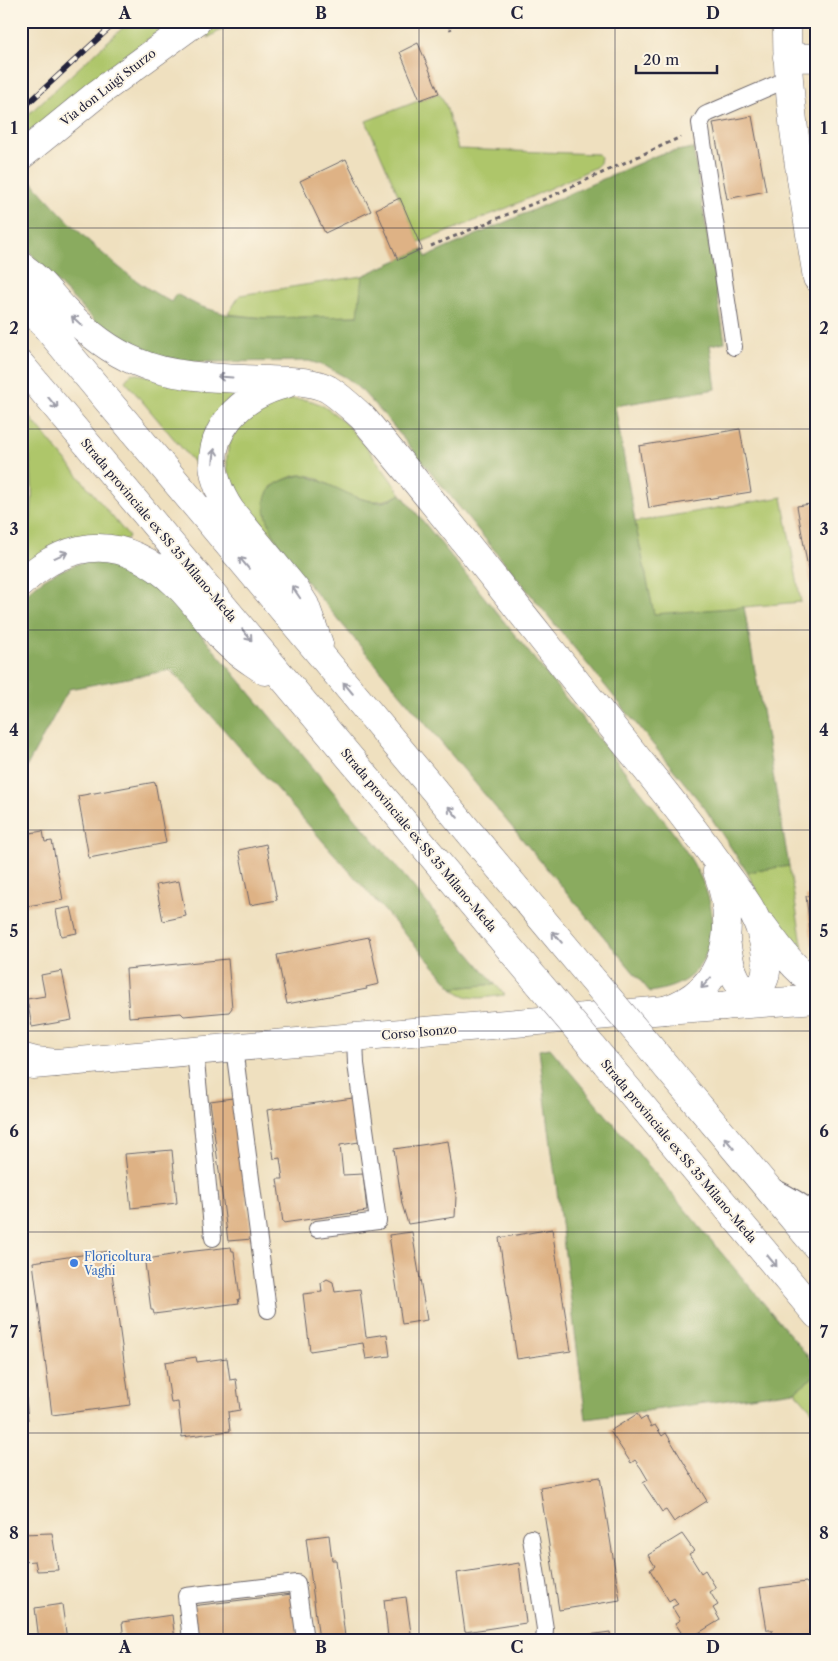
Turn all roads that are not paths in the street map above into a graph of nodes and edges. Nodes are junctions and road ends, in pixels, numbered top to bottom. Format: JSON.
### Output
{"nodes":[{"id":1,"x":197,"y":21,"type":"edge"},
{"id":2,"x":787,"y":21,"type":"edge"},
{"id":3,"x":817,"y":58,"type":"edge"},
{"id":4,"x":787,"y":68,"type":"junction"},
{"id":5,"x":21,"y":156,"type":"edge"},
{"id":6,"x":21,"y":266,"type":"edge"},
{"id":7,"x":817,"y":278,"type":"edge"},
{"id":8,"x":21,"y":297,"type":"edge"},
{"id":9,"x":734,"y":347,"type":"dead end"},
{"id":10,"x":21,"y":365,"type":"edge"},
{"id":11,"x":309,"y":383,"type":"junction"},
{"id":12,"x":21,"y":583,"type":"edge"},
{"id":13,"x":331,"y":667,"type":"junction"},
{"id":14,"x":300,"y":698,"type":"junction"},
{"id":15,"x":697,"y":832,"type":"junction"},
{"id":16,"x":752,"y":910,"type":"junction"},
{"id":17,"x":726,"y":940,"type":"junction"},
{"id":18,"x":817,"y":985,"type":"edge"},
{"id":19,"x":817,"y":999,"type":"edge"},
{"id":20,"x":761,"y":1000,"type":"junction"},
{"id":21,"x":665,"y":1010,"type":"junction"},
{"id":22,"x":355,"y":1038,"type":"junction"},
{"id":23,"x":234,"y":1048,"type":"junction"},
{"id":24,"x":195,"y":1051,"type":"junction"},
{"id":25,"x":21,"y":1057,"type":"edge"},
{"id":26,"x":57,"y":1062,"type":"junction"},
{"id":27,"x":21,"y":1066,"type":"edge"},
{"id":28,"x":756,"y":1175,"type":"junction"},
{"id":29,"x":817,"y":1214,"type":"edge"},
{"id":30,"x":317,"y":1229,"type":"dead end"},
{"id":31,"x":213,"y":1238,"type":"dead end"},
{"id":32,"x":817,"y":1247,"type":"edge"},
{"id":33,"x":268,"y":1310,"type":"dead end"},
{"id":34,"x":817,"y":1315,"type":"edge"},
{"id":35,"x":531,"y":1538,"type":"dead end"},
{"id":36,"x":191,"y":1640,"type":"edge"},
{"id":37,"x":305,"y":1640,"type":"edge"},
{"id":38,"x":544,"y":1640,"type":"edge"}],
"edges":[{"from":1,"to":5,"type":"main road","name":"Via don Luigi Sturzo"},
{"from":2,"to":4,"type":"main road"},
{"from":3,"to":4,"type":"main road"},
{"from":4,"to":7,"type":"main road"},
{"from":4,"to":9,"type":"lane"},
{"from":11,"to":6,"type":"main road","one_way":true},
{"from":13,"to":8,"type":"main road","one_way":true},
{"from":10,"to":14,"type":"main road","name":"Strada provinciale ex SS 35 Milano-Meda","one_way":true},
{"from":13,"to":11,"type":"main road","one_way":true},
{"from":11,"to":15,"type":"main road"},
{"from":12,"to":14,"type":"main road","one_way":true},
{"from":28,"to":13,"type":"main road","one_way":true,"bridge":true},
{"from":14,"to":34,"type":"main road","name":"Strada provinciale ex SS 35 Milano-Meda","one_way":true,"bridge":true},
{"from":15,"to":16,"type":"main road"},
{"from":15,"to":17,"type":"main road"},
{"from":16,"to":18,"type":"main road"},
{"from":16,"to":20,"type":"main road"},
{"from":17,"to":20,"type":"main road"},
{"from":17,"to":21,"type":"main road","one_way":true},
{"from":19,"to":20,"type":"main road"},
{"from":20,"to":21,"type":"main road","name":"Corso Isonzo"},
{"from":21,"to":22,"type":"main road","name":"Corso Isonzo"},
{"from":22,"to":23,"type":"main road","name":"Corso Isonzo"},
{"from":22,"to":30,"type":"lane"},
{"from":23,"to":24,"type":"main road","name":"Corso Isonzo"},
{"from":23,"to":33,"type":"lane"},
{"from":24,"to":26,"type":"main road","name":"Corso Isonzo"},
{"from":24,"to":31,"type":"lane"},
{"from":25,"to":26,"type":"main road"},
{"from":26,"to":27,"type":"main road","name":"Corso Isonzo"},
{"from":28,"to":29,"type":"lane"},
{"from":28,"to":32,"type":"main road"},
{"from":35,"to":38,"type":"lane"},
{"from":36,"to":37,"type":"lane"}]}
